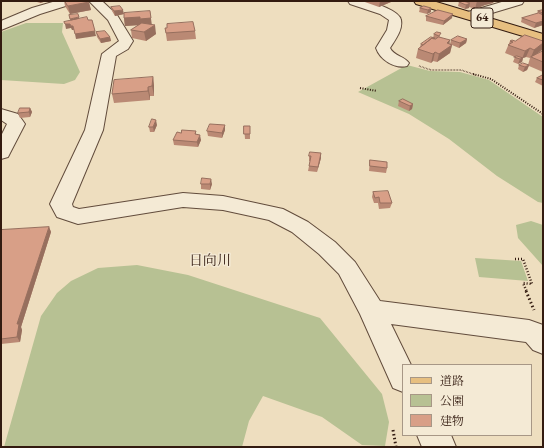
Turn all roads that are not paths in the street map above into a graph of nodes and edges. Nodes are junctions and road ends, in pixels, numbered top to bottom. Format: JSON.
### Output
{"nodes":[{"id":1,"x":68,"y":1,"type":"edge"},
{"id":2,"x":94,"y":1,"type":"edge"},
{"id":3,"x":354,"y":1,"type":"edge"},
{"id":4,"x":420,"y":1,"type":"edge"},
{"id":5,"x":518,"y":1,"type":"edge"},
{"id":6,"x":472,"y":15,"type":"junction"},
{"id":7,"x":1,"y":26,"type":"edge"},
{"id":8,"x":526,"y":32,"type":"junction"},
{"id":9,"x":543,"y":38,"type":"edge"},
{"id":10,"x":543,"y":46,"type":"edge"},
{"id":11,"x":402,"y":63,"type":"dead end"},
{"id":12,"x":1,"y":114,"type":"edge"},
{"id":13,"x":1,"y":153,"type":"edge"},
{"id":14,"x":372,"y":311,"type":"junction"},
{"id":15,"x":543,"y":342,"type":"edge"},
{"id":16,"x":402,"y":377,"type":"edge"},
{"id":17,"x":434,"y":436,"type":"edge"},
{"id":18,"x":440,"y":447,"type":"edge"}],
"edges":[{"from":1,"to":7,"type":"street"},
{"from":2,"to":14,"type":"street"},
{"from":3,"to":11,"type":"street"},
{"from":4,"to":6,"type":"main road","number":"64"},
{"from":5,"to":6,"type":"street"},
{"from":6,"to":8,"type":"main road","number":"64"},
{"from":8,"to":9,"type":"main road","number":"64"},
{"from":8,"to":10,"type":"street"},
{"from":12,"to":13,"type":"street"},
{"from":14,"to":15,"type":"street"},
{"from":14,"to":16,"type":"street"},
{"from":17,"to":18,"type":"street"}]}
